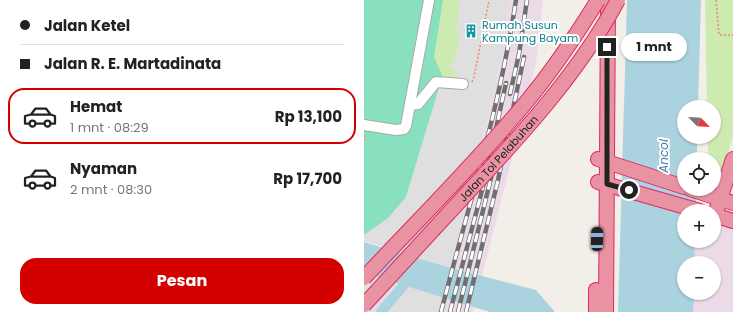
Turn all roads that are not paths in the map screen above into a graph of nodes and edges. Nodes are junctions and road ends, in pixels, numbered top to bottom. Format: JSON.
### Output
{"nodes":[{"id":1,"x":429,"y":0,"type":"edge"},
{"id":2,"x":598,"y":0,"type":"edge"},
{"id":3,"x":608,"y":0,"type":"edge"},
{"id":4,"x":618,"y":0,"type":"edge"},
{"id":5,"x":463,"y":84,"type":"road end"},
{"id":6,"x":410,"y":105,"type":"junction"},
{"id":7,"x":364,"y":125,"type":"edge"},
{"id":8,"x":733,"y":159,"type":"edge"},
{"id":9,"x":607,"y":162,"type":"junction"},
{"id":10,"x":606,"y":184,"type":"junction"},
{"id":11,"x":677,"y":185,"type":"edge"},
{"id":12,"x":712,"y":196,"type":"edge"},
{"id":13,"x":727,"y":201,"type":"edge"},
{"id":14,"x":677,"y":204,"type":"edge"},
{"id":15,"x":721,"y":217,"type":"edge"},
{"id":16,"x":733,"y":220,"type":"edge"},
{"id":17,"x":364,"y":278,"type":"edge"},
{"id":18,"x":364,"y":305,"type":"edge"},
{"id":19,"x":596,"y":312,"type":"edge"},
{"id":20,"x":606,"y":312,"type":"edge"}],
"edges":[{"from":1,"to":6,"type":"lane"},
{"from":2,"to":17,"type":"highway","name":"Jalan Tol Pelabuhan","bridge":true},
{"from":3,"to":9,"type":"highway"},
{"from":4,"to":18,"type":"highway","name":"Jalan Tol Pelabuhan","bridge":true},
{"from":5,"to":6,"type":"lane"},
{"from":6,"to":7,"type":"lane"},
{"from":8,"to":13,"type":"highway"},
{"from":9,"to":10,"type":"highway"},
{"from":9,"to":11,"type":"highway"},
{"from":10,"to":14,"type":"highway"},
{"from":10,"to":19,"type":"highway"},
{"from":10,"to":20,"type":"highway"},
{"from":12,"to":13,"type":"highway"},
{"from":15,"to":16,"type":"highway"}]}
